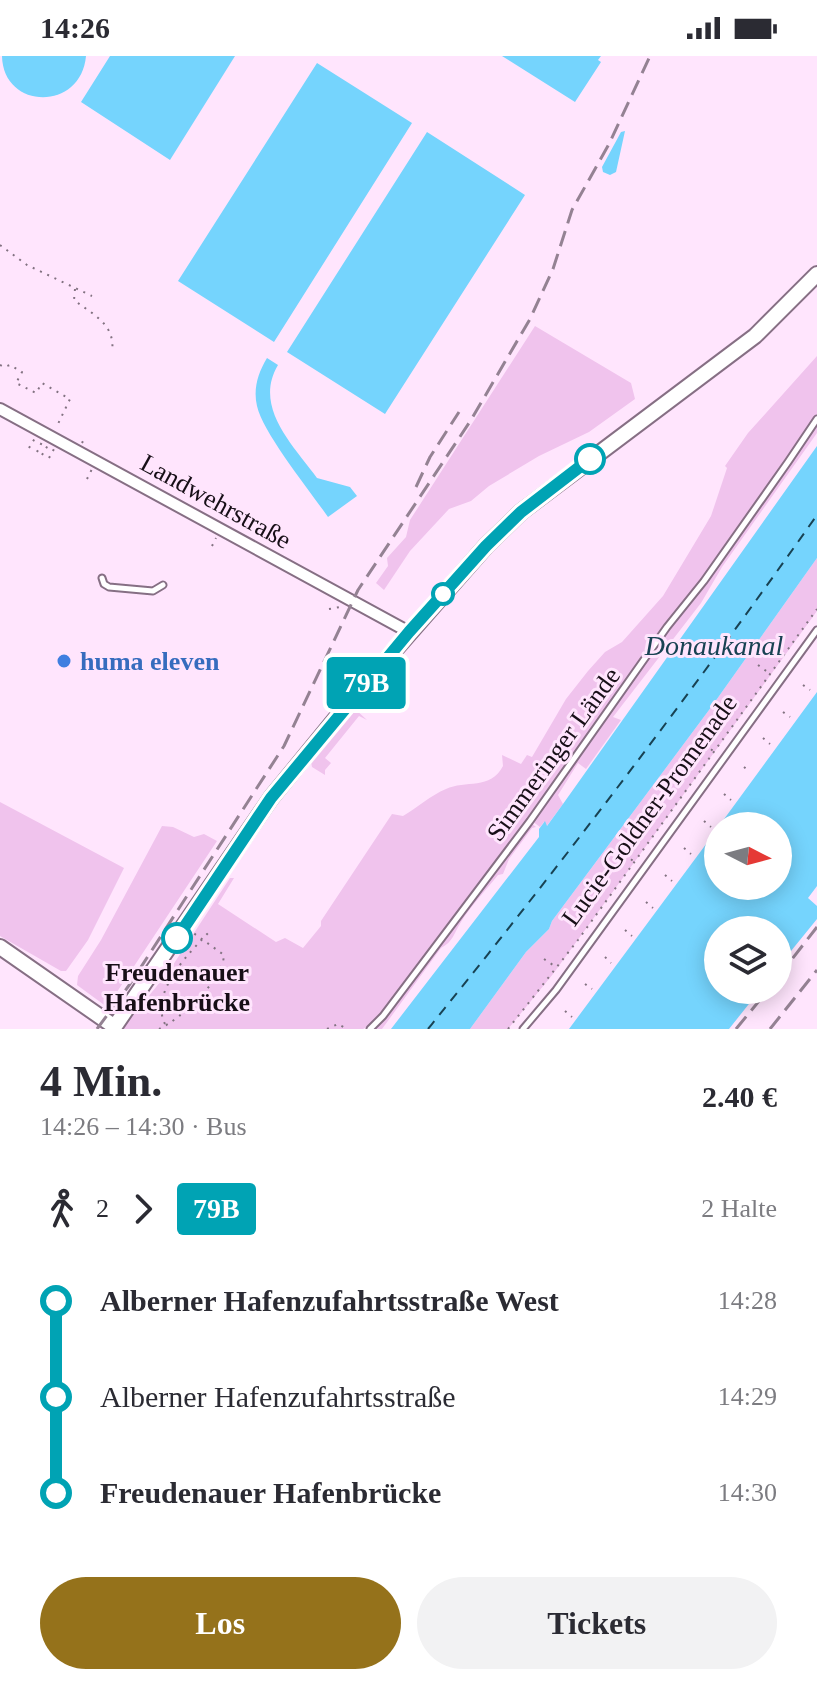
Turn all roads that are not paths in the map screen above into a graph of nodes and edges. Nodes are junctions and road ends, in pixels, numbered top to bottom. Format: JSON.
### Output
{"nodes":[{"id":1,"x":817,"y":274,"type":"edge"},
{"id":2,"x":0,"y":409,"type":"edge"},
{"id":3,"x":817,"y":419,"type":"edge"},
{"id":4,"x":102,"y":578,"type":"dead end"},
{"id":5,"x":163,"y":585,"type":"dead end"},
{"id":6,"x":817,"y":630,"type":"edge"},
{"id":7,"x":409,"y":632,"type":"junction"},
{"id":8,"x":3,"y":951,"type":"edge"},
{"id":9,"x":114,"y":1028,"type":"edge"},
{"id":10,"x":370,"y":1029,"type":"edge"},
{"id":11,"x":523,"y":1029,"type":"edge"}],
"edges":[{"from":1,"to":7,"type":"street"},
{"from":2,"to":7,"type":"street","name":"Landwehrstraße"},
{"from":3,"to":10,"type":"lane","name":"Simmeringer Lände"},
{"from":4,"to":5,"type":"lane"},
{"from":6,"to":11,"type":"lane"},
{"from":7,"to":9,"type":"street"},
{"from":8,"to":9,"type":"street"}]}
